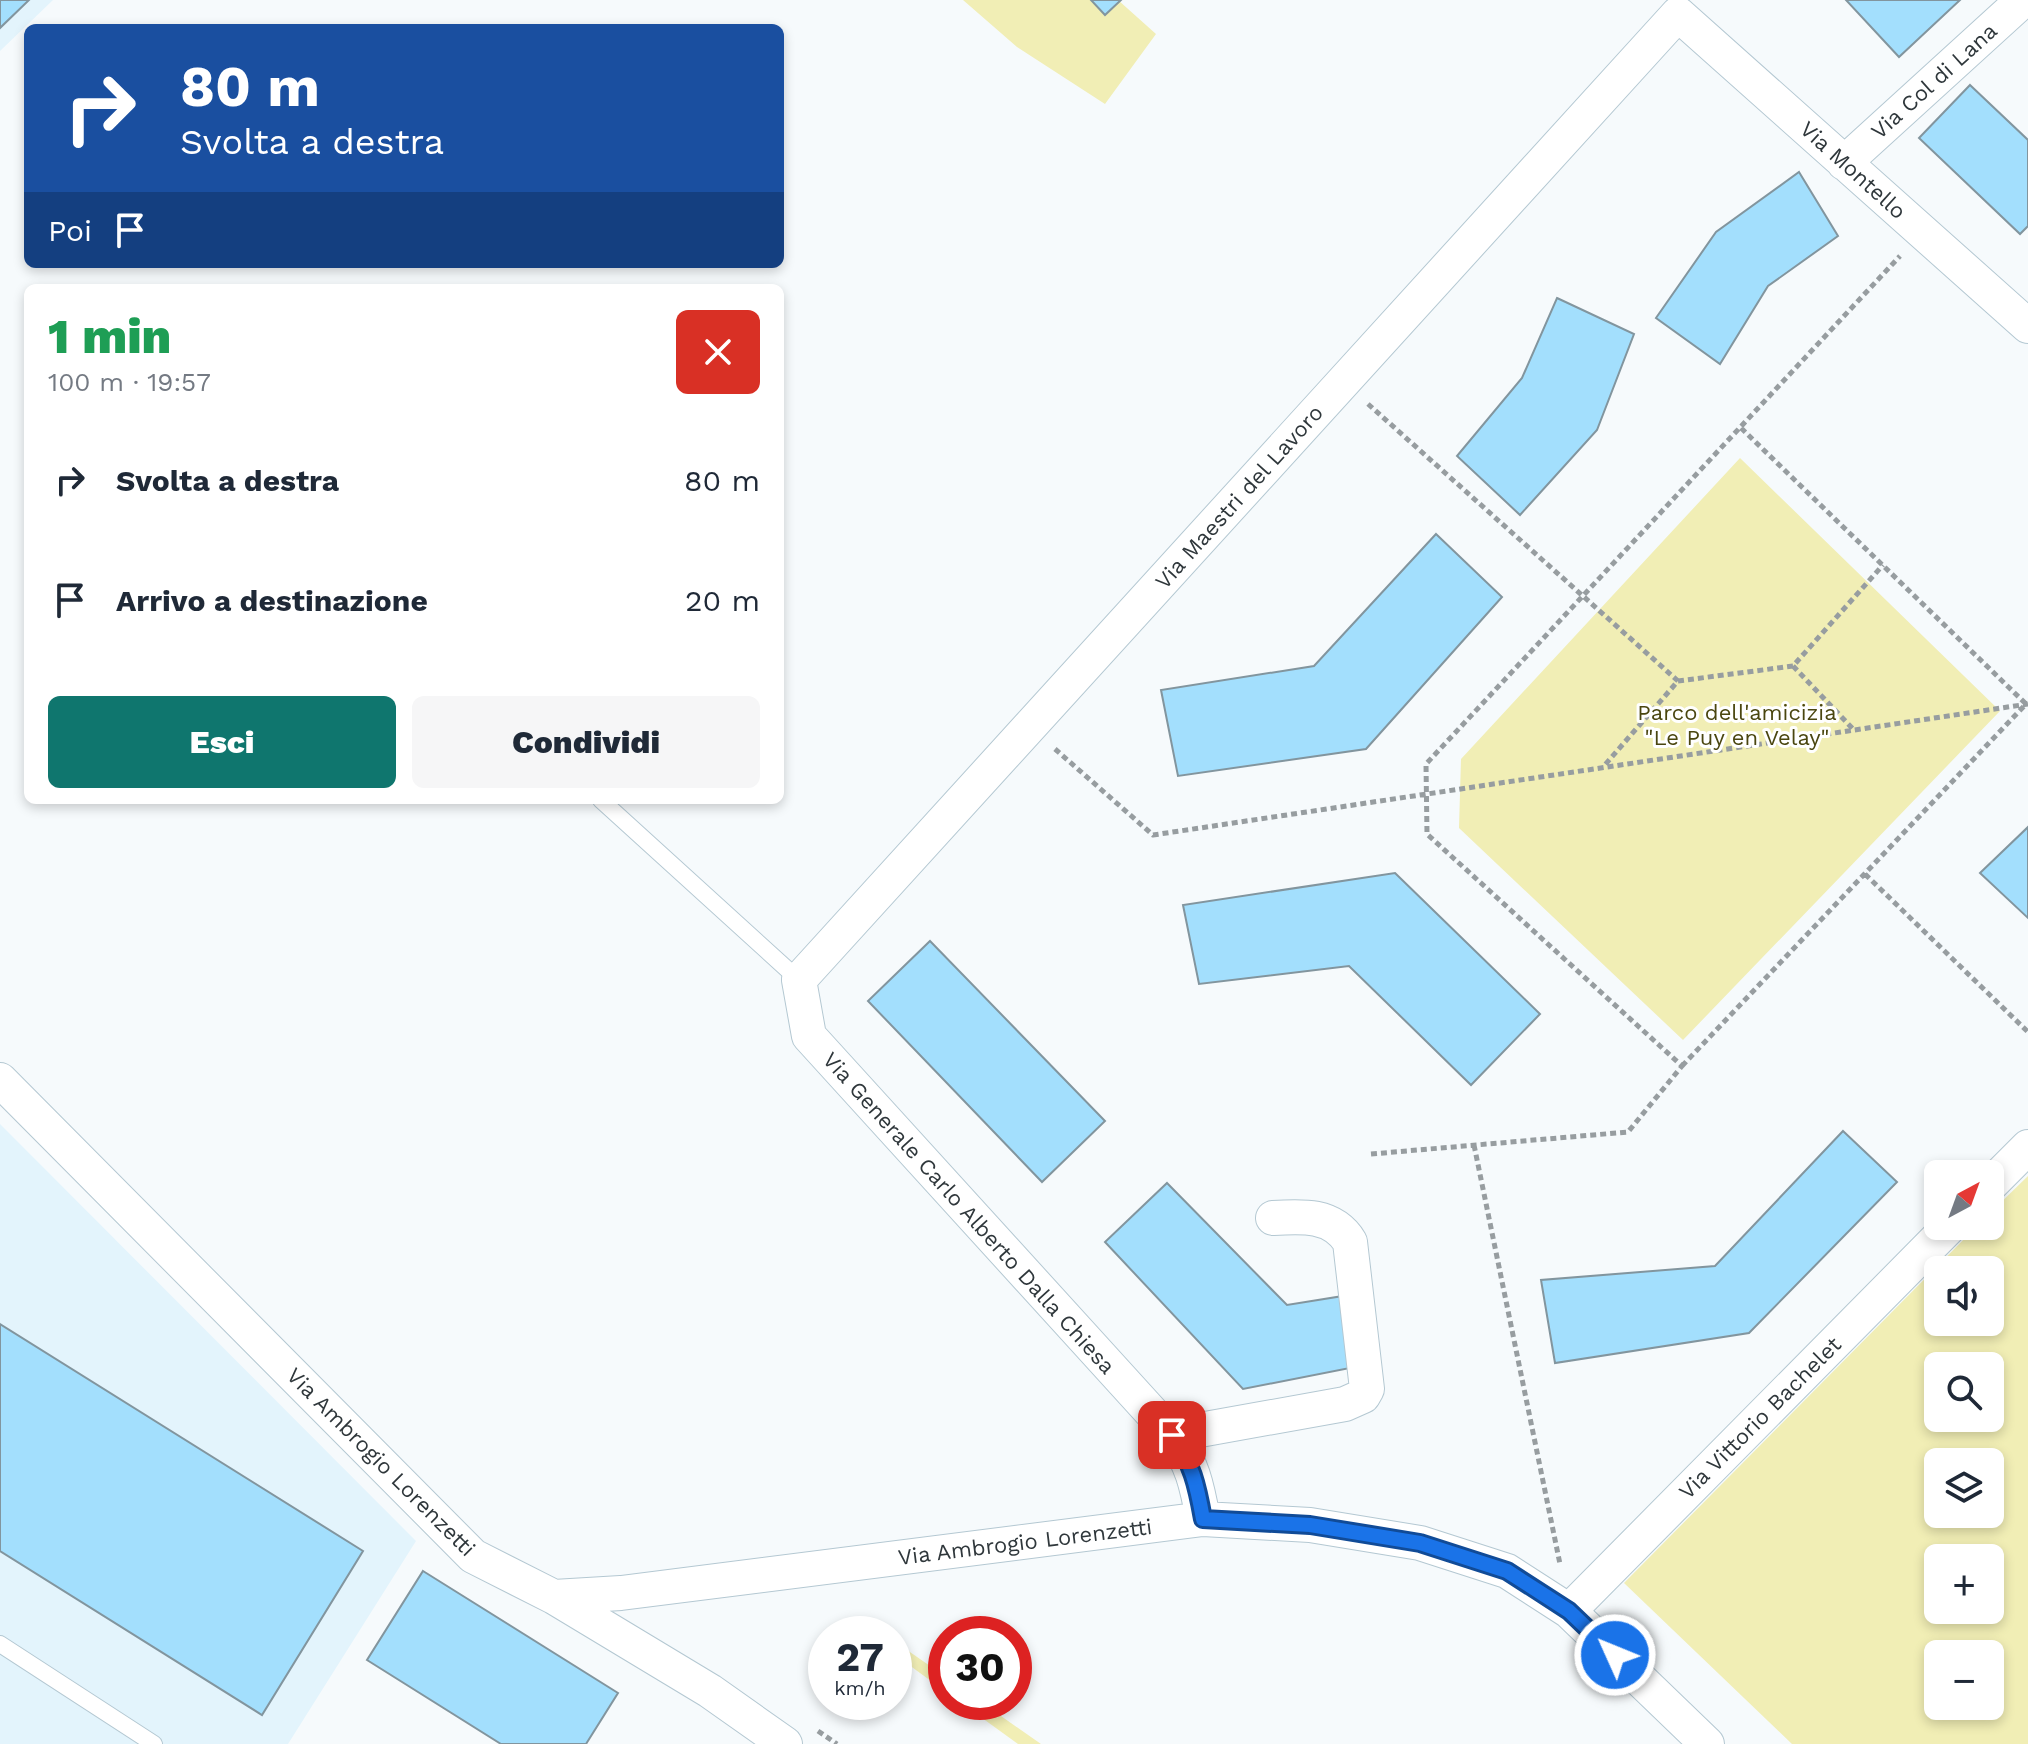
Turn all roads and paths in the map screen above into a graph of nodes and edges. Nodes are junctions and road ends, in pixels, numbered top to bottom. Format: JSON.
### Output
{"nodes":[{"id":1,"x":2023,"y":0,"type":"edge"},
{"id":2,"x":1671,"y":7,"type":"edge"},
{"id":3,"x":1844,"y":163,"type":"junction"},
{"id":4,"x":1922,"y":232,"type":"junction"},
{"id":5,"x":2028,"y":326,"type":"edge"},
{"id":6,"x":1343,"y":382,"type":"junction"},
{"id":7,"x":1740,"y":427,"type":"junction"},
{"id":8,"x":1883,"y":565,"type":"junction"},
{"id":9,"x":1583,"y":596,"type":"junction"},
{"id":10,"x":1793,"y":666,"type":"junction"},
{"id":11,"x":1678,"y":681,"type":"junction"},
{"id":12,"x":2027,"y":704,"type":"edge"},
{"id":13,"x":1029,"y":727,"type":"junction"},
{"id":14,"x":1853,"y":729,"type":"junction"},
{"id":15,"x":1603,"y":767,"type":"junction"},
{"id":16,"x":1424,"y":794,"type":"junction"},
{"id":17,"x":605,"y":804,"type":"edge"},
{"id":18,"x":1865,"y":874,"type":"junction"},
{"id":19,"x":799,"y":980,"type":"junction"},
{"id":20,"x":2028,"y":1032,"type":"edge"},
{"id":21,"x":1682,"y":1066,"type":"junction"},
{"id":22,"x":0,"y":1080,"type":"edge"},
{"id":23,"x":1474,"y":1145,"type":"junction"},
{"id":24,"x":2028,"y":1147,"type":"edge"},
{"id":25,"x":1371,"y":1154,"type":"dead end"},
{"id":26,"x":2004,"y":1171,"type":"edge"},
{"id":27,"x":1273,"y":1218,"type":"dead end"},
{"id":28,"x":1936,"y":1240,"type":"edge"},
{"id":29,"x":1172,"y":1435,"type":"junction"},
{"id":30,"x":1203,"y":1519,"type":"junction"},
{"id":31,"x":554,"y":1597,"type":"junction"},
{"id":32,"x":1569,"y":1611,"type":"junction"},
{"id":33,"x":0,"y":1644,"type":"edge"},
{"id":34,"x":154,"y":1744,"type":"edge"},
{"id":35,"x":785,"y":1744,"type":"edge"},
{"id":36,"x":1707,"y":1744,"type":"edge"}],
"edges":[{"from":1,"to":3,"type":"street","name":"Via Col di Lana"},
{"from":2,"to":3,"type":"street","name":"Via Montello"},
{"from":2,"to":6,"type":"street","name":"Via Maestri del Lavoro"},
{"from":3,"to":4,"type":"street","name":"Via Montello"},
{"from":4,"to":5,"type":"street","name":"Via Montello"},
{"from":4,"to":7,"type":"path"},
{"from":6,"to":9,"type":"path"},
{"from":6,"to":13,"type":"street","name":"Via Maestri del Lavoro"},
{"from":7,"to":8,"type":"path"},
{"from":7,"to":9,"type":"path"},
{"from":8,"to":10,"type":"path"},
{"from":8,"to":12,"type":"path"},
{"from":9,"to":11,"type":"path"},
{"from":9,"to":16,"type":"path"},
{"from":10,"to":11,"type":"path"},
{"from":10,"to":14,"type":"path"},
{"from":11,"to":15,"type":"path"},
{"from":12,"to":14,"type":"path"},
{"from":12,"to":18,"type":"path"},
{"from":13,"to":16,"type":"path"},
{"from":13,"to":19,"type":"street","name":"Via Maestri del Lavoro"},
{"from":14,"to":15,"type":"path"},
{"from":15,"to":16,"type":"path"},
{"from":16,"to":21,"type":"path"},
{"from":17,"to":19,"type":"lane"},
{"from":18,"to":20,"type":"path"},
{"from":18,"to":21,"type":"path"},
{"from":19,"to":29,"type":"street","name":"Via Generale Carlo Alberto Dalla Chiesa"},
{"from":21,"to":23,"type":"path"},
{"from":22,"to":31,"type":"street","name":"Via Ambrogio Lorenzetti"},
{"from":23,"to":25,"type":"path"},
{"from":23,"to":32,"type":"path"},
{"from":24,"to":26,"type":"street"},
{"from":27,"to":29,"type":"street"},
{"from":28,"to":32,"type":"street","name":"Via Vittorio Bachelet"},
{"from":29,"to":30,"type":"street","name":"Via Generale Carlo Alberto Dalla Chiesa"},
{"from":30,"to":31,"type":"street","name":"Via Ambrogio Lorenzetti"},
{"from":30,"to":32,"type":"street","name":"Via Ambrogio Lorenzetti"},
{"from":31,"to":35,"type":"street"},
{"from":32,"to":36,"type":"street","name":"Via Ambrogio Lorenzetti"},
{"from":33,"to":34,"type":"lane"}]}
